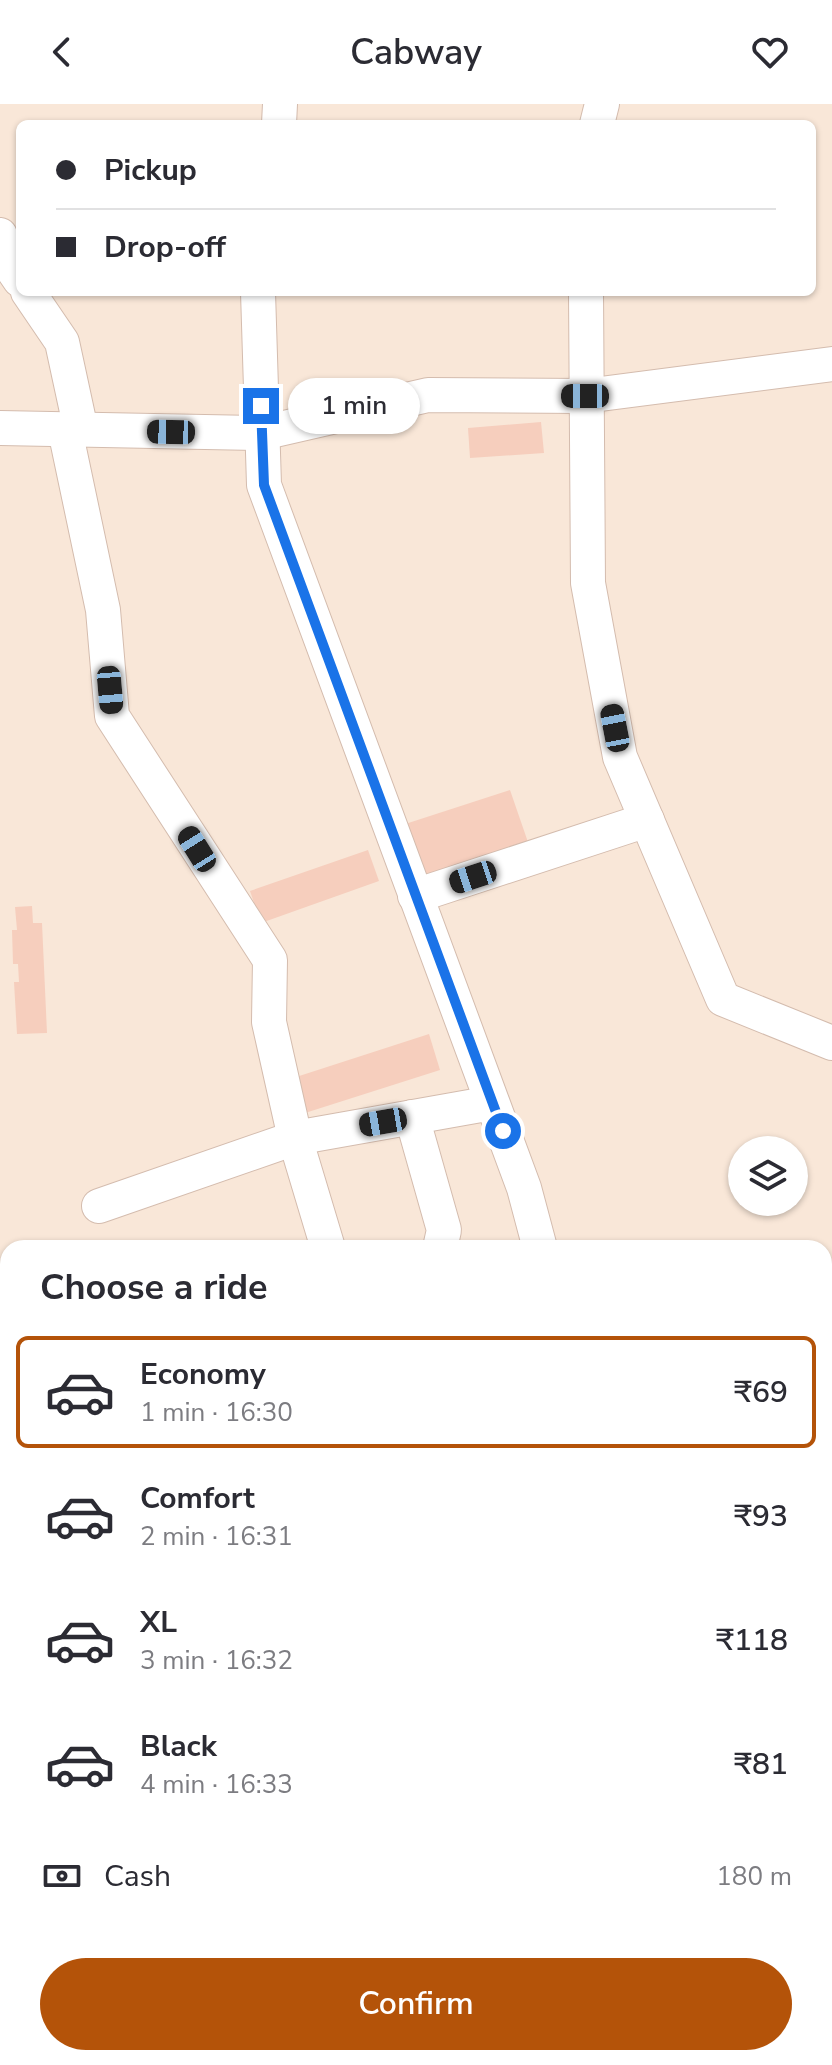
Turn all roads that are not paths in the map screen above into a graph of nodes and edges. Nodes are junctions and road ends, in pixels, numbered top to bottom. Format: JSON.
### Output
{"nodes":[{"id":1,"x":0,"y":235,"type":"edge"},
{"id":2,"x":16,"y":274,"type":"edge"},
{"id":3,"x":31,"y":296,"type":"edge"},
{"id":4,"x":258,"y":296,"type":"edge"},
{"id":5,"x":586,"y":296,"type":"edge"},
{"id":6,"x":832,"y":364,"type":"edge"},
{"id":7,"x":585,"y":396,"type":"junction"},
{"id":8,"x":0,"y":428,"type":"edge"},
{"id":9,"x":73,"y":430,"type":"junction"},
{"id":10,"x":262,"y":433,"type":"junction"},
{"id":11,"x":647,"y":820,"type":"junction"},
{"id":12,"x":415,"y":896,"type":"junction"},
{"id":13,"x":832,"y":1043,"type":"edge"},
{"id":14,"x":492,"y":1103,"type":"junction"},
{"id":15,"x":412,"y":1117,"type":"junction"},
{"id":16,"x":295,"y":1138,"type":"junction"},
{"id":17,"x":99,"y":1206,"type":"dead end"},
{"id":18,"x":326,"y":1240,"type":"edge"},
{"id":19,"x":442,"y":1240,"type":"edge"},
{"id":20,"x":538,"y":1240,"type":"edge"}],
"edges":[{"from":1,"to":2,"type":"street"},
{"from":3,"to":9,"type":"street"},
{"from":4,"to":10,"type":"street"},
{"from":5,"to":7,"type":"street"},
{"from":6,"to":7,"type":"street"},
{"from":7,"to":10,"type":"street"},
{"from":7,"to":11,"type":"street"},
{"from":8,"to":9,"type":"street"},
{"from":9,"to":10,"type":"street"},
{"from":9,"to":16,"type":"street"},
{"from":10,"to":12,"type":"street"},
{"from":11,"to":12,"type":"street"},
{"from":11,"to":13,"type":"street"},
{"from":12,"to":14,"type":"street"},
{"from":14,"to":15,"type":"street"},
{"from":14,"to":20,"type":"street"},
{"from":15,"to":16,"type":"street"},
{"from":15,"to":19,"type":"street"},
{"from":16,"to":17,"type":"street"},
{"from":16,"to":18,"type":"street"}]}
